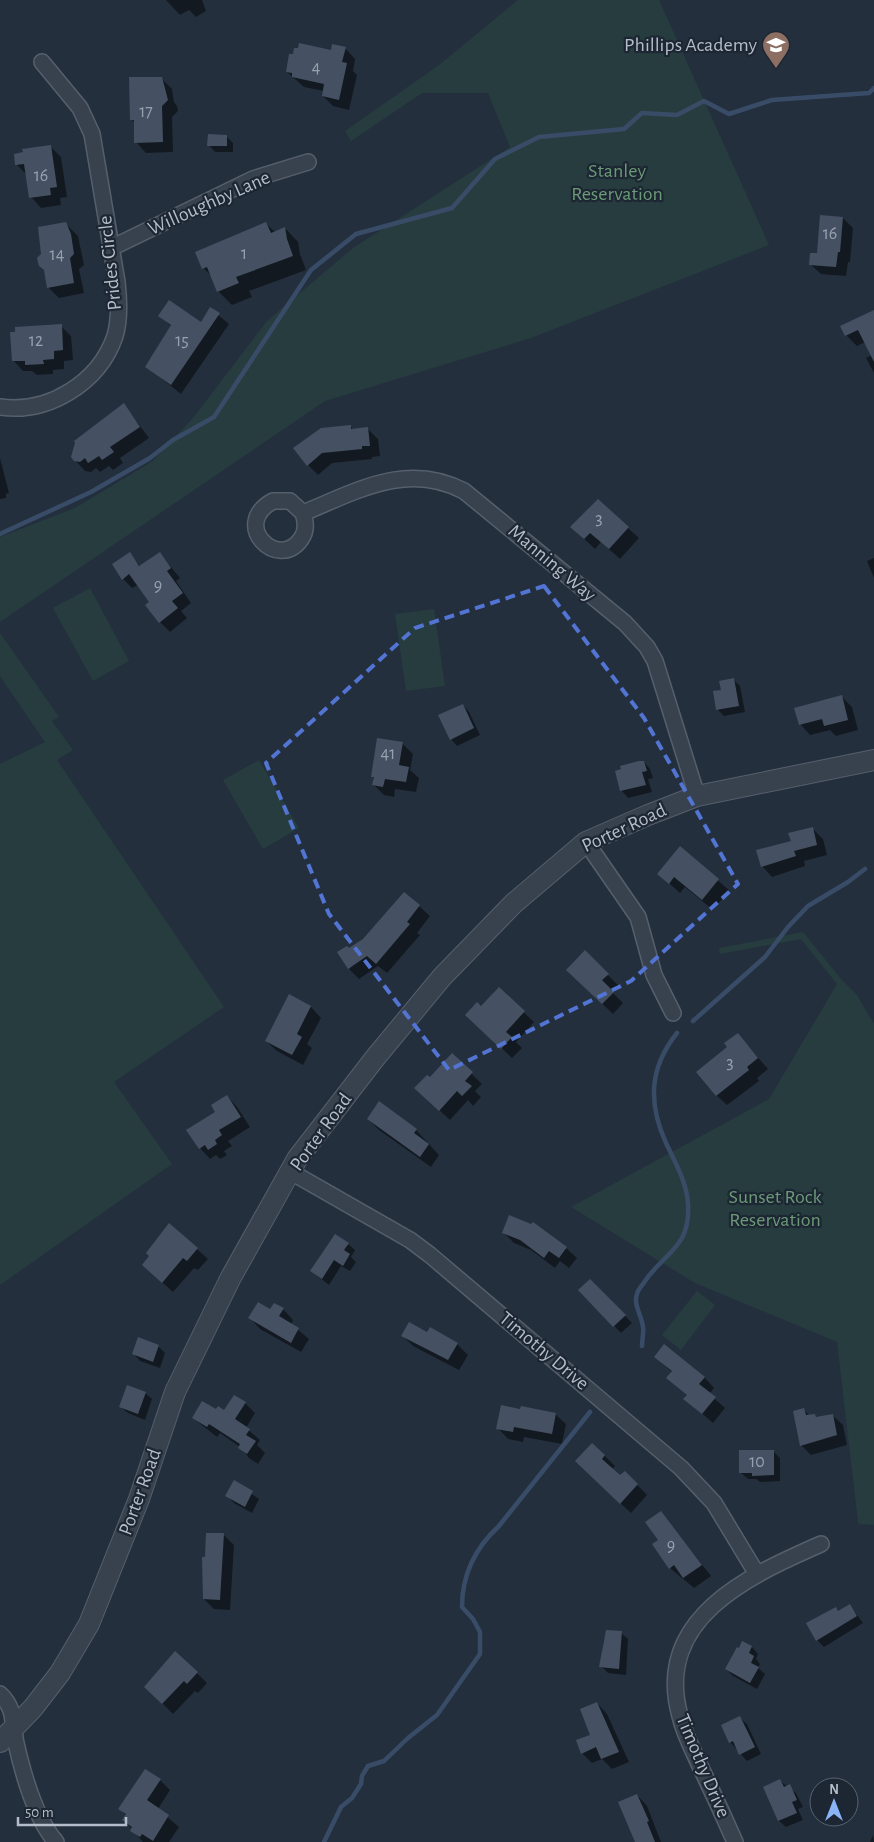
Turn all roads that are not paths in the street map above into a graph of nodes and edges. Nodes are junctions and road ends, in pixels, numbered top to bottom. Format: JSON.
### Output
{"nodes":[{"id":1,"x":42,"y":62,"type":"dead end"},
{"id":2,"x":308,"y":162,"type":"dead end"},
{"id":3,"x":111,"y":248,"type":"junction"},
{"id":4,"x":0,"y":407,"type":"edge"},
{"id":5,"x":303,"y":513,"type":"dead end"},
{"id":6,"x":874,"y":760,"type":"edge"},
{"id":7,"x":698,"y":796,"type":"junction"},
{"id":8,"x":586,"y":842,"type":"junction"},
{"id":9,"x":673,"y":1013,"type":"dead end"},
{"id":10,"x":291,"y":1172,"type":"junction"},
{"id":11,"x":821,"y":1544,"type":"dead end"},
{"id":12,"x":757,"y":1574,"type":"junction"},
{"id":13,"x":0,"y":1694,"type":"edge"},
{"id":14,"x":14,"y":1728,"type":"junction"},
{"id":15,"x":0,"y":1742,"type":"edge"},
{"id":16,"x":56,"y":1842,"type":"edge"},
{"id":17,"x":735,"y":1842,"type":"edge"}],
"edges":[{"from":1,"to":3,"type":"street","name":"Prides Circle"},
{"from":2,"to":3,"type":"street","name":"Willoughby Lane"},
{"from":3,"to":4,"type":"street","name":"Prides Circle"},
{"from":5,"to":7,"type":"street","name":"Manning Way"},
{"from":6,"to":7,"type":"street","name":"Porter Road"},
{"from":7,"to":8,"type":"street","name":"Porter Road"},
{"from":8,"to":9,"type":"street"},
{"from":8,"to":10,"type":"street","name":"Porter Road"},
{"from":10,"to":12,"type":"street","name":"Timothy Drive"},
{"from":10,"to":14,"type":"street","name":"Porter Road"},
{"from":11,"to":12,"type":"street","name":"Timothy Drive"},
{"from":12,"to":17,"type":"street","name":"Timothy Drive"},
{"from":13,"to":14,"type":"street"},
{"from":14,"to":15,"type":"street","name":"Porter Road"},
{"from":14,"to":16,"type":"street"}]}
